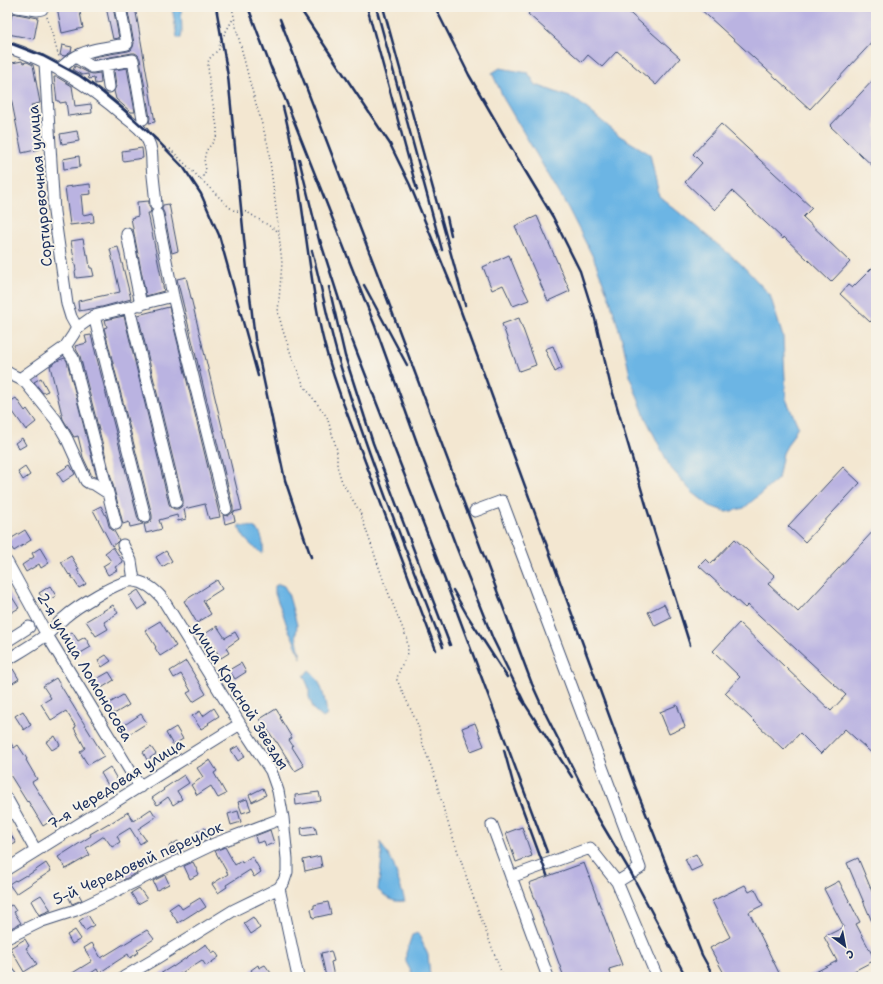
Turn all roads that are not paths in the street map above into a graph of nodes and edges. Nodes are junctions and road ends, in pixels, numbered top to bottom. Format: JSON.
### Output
{"nodes":[{"id":1,"x":17,"y":7,"type":"edge"},
{"id":2,"x":120,"y":7,"type":"edge"},
{"id":3,"x":45,"y":10,"type":"edge"},
{"id":4,"x":7,"y":47,"type":"edge"},
{"id":5,"x":76,"y":57,"type":"junction"},
{"id":6,"x":45,"y":63,"type":"junction"},
{"id":7,"x":106,"y":65,"type":"junction"},
{"id":8,"x":62,"y":68,"type":"junction"},
{"id":9,"x":109,"y":87,"type":"dead end"},
{"id":10,"x":143,"y":119,"type":"dead end"},
{"id":11,"x":127,"y":234,"type":"dead end"},
{"id":12,"x":173,"y":296,"type":"junction"},
{"id":13,"x":141,"y":305,"type":"junction"},
{"id":14,"x":130,"y":308,"type":"junction"},
{"id":15,"x":94,"y":316,"type":"junction"},
{"id":16,"x":77,"y":328,"type":"junction"},
{"id":17,"x":65,"y":347,"type":"junction"},
{"id":18,"x":7,"y":372,"type":"edge"},
{"id":19,"x":21,"y":378,"type":"junction"},
{"id":20,"x":108,"y":493,"type":"junction"},
{"id":21,"x":176,"y":502,"type":"dead end"},
{"id":22,"x":226,"y":509,"type":"dead end"},
{"id":23,"x":474,"y":510,"type":"dead end"},
{"id":24,"x":144,"y":517,"type":"dead end"},
{"id":25,"x":116,"y":524,"type":"dead end"},
{"id":26,"x":123,"y":545,"type":"dead end"},
{"id":27,"x":7,"y":562,"type":"edge"},
{"id":28,"x":138,"y":582,"type":"junction"},
{"id":29,"x":29,"y":627,"type":"dead end"},
{"id":30,"x":47,"y":634,"type":"junction"},
{"id":31,"x":7,"y":641,"type":"edge"},
{"id":32,"x":7,"y":660,"type":"edge"},
{"id":33,"x":240,"y":724,"type":"junction"},
{"id":34,"x":140,"y":786,"type":"junction"},
{"id":35,"x":7,"y":799,"type":"edge"},
{"id":36,"x":283,"y":818,"type":"junction"},
{"id":37,"x":492,"y":825,"type":"dead end"},
{"id":38,"x":36,"y":851,"type":"junction"},
{"id":39,"x":7,"y":869,"type":"edge"},
{"id":40,"x":511,"y":877,"type":"junction"},
{"id":41,"x":617,"y":882,"type":"junction"},
{"id":42,"x":279,"y":888,"type":"junction"},
{"id":43,"x":7,"y":938,"type":"edge"},
{"id":44,"x":7,"y":971,"type":"edge"},
{"id":45,"x":12,"y":977,"type":"edge"},
{"id":46,"x":124,"y":977,"type":"edge"},
{"id":47,"x":298,"y":977,"type":"edge"},
{"id":48,"x":548,"y":977,"type":"edge"},
{"id":49,"x":658,"y":977,"type":"edge"}],
"edges":[{"from":1,"to":3,"type":"street"},
{"from":2,"to":5,"type":"street"},
{"from":4,"to":6,"type":"street"},
{"from":5,"to":7,"type":"street"},
{"from":5,"to":8,"type":"street"},
{"from":6,"to":8,"type":"street"},
{"from":6,"to":16,"type":"street","name":"Сортировочная улица"},
{"from":7,"to":9,"type":"street"},
{"from":7,"to":10,"type":"street"},
{"from":8,"to":12,"type":"street"},
{"from":11,"to":13,"type":"street"},
{"from":12,"to":13,"type":"street"},
{"from":12,"to":22,"type":"street"},
{"from":13,"to":14,"type":"street"},
{"from":14,"to":15,"type":"street"},
{"from":14,"to":21,"type":"street"},
{"from":15,"to":16,"type":"street"},
{"from":15,"to":24,"type":"street"},
{"from":16,"to":17,"type":"street"},
{"from":17,"to":19,"type":"street"},
{"from":17,"to":20,"type":"street"},
{"from":18,"to":19,"type":"street"},
{"from":19,"to":20,"type":"street"},
{"from":20,"to":25,"type":"street"},
{"from":23,"to":41,"type":"street"},
{"from":26,"to":28,"type":"street"},
{"from":27,"to":30,"type":"street","name":"2-я улица Ломоносова"},
{"from":28,"to":30,"type":"street"},
{"from":28,"to":33,"type":"street","name":"улица Красной Звезды"},
{"from":29,"to":31,"type":"street"},
{"from":30,"to":32,"type":"street"},
{"from":30,"to":34,"type":"street","name":"2-я улица Ломоносова"},
{"from":33,"to":34,"type":"street","name":"7-я Чередовая улица"},
{"from":33,"to":36,"type":"street","name":"улица Красной Звезды"},
{"from":34,"to":38,"type":"street","name":"7-я Чередовая улица"},
{"from":35,"to":38,"type":"street"},
{"from":36,"to":42,"type":"street","name":"улица Красной Звезды"},
{"from":36,"to":43,"type":"street","name":"5-й Чередовый переулок"},
{"from":37,"to":40,"type":"street"},
{"from":38,"to":39,"type":"street","name":"7-я Чередовая улица"},
{"from":40,"to":41,"type":"street"},
{"from":40,"to":48,"type":"street"},
{"from":41,"to":49,"type":"street"},
{"from":42,"to":46,"type":"street"},
{"from":42,"to":47,"type":"street"},
{"from":44,"to":45,"type":"street"}]}
